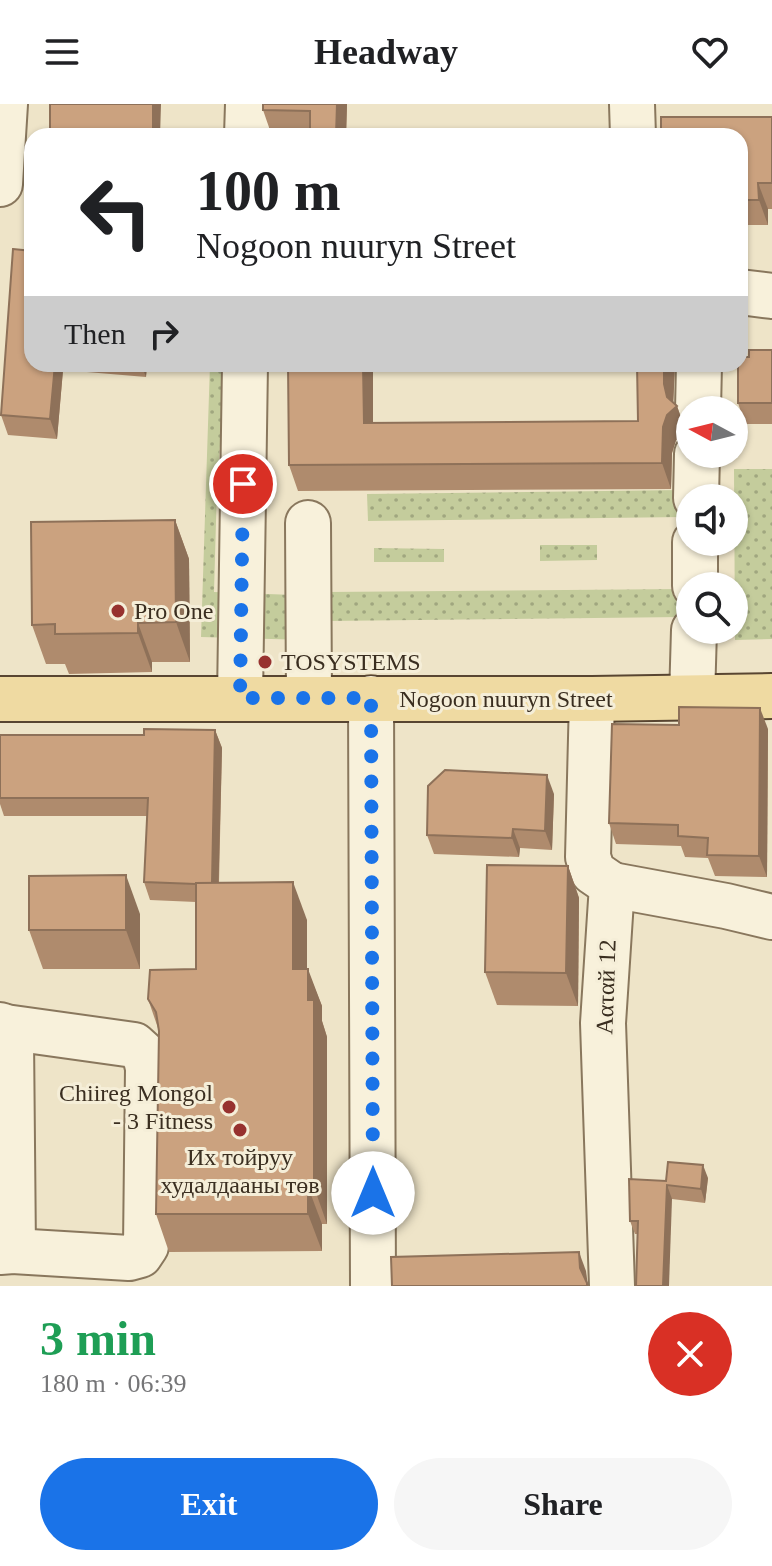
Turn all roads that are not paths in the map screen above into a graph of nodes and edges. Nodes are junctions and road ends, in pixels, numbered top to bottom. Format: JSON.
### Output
{"nodes":[{"id":1,"x":5,"y":104,"type":"edge"},
{"id":2,"x":248,"y":104,"type":"edge"},
{"id":3,"x":632,"y":104,"type":"edge"},
{"id":4,"x":247,"y":128,"type":"edge"},
{"id":5,"x":633,"y":128,"type":"edge"},
{"id":6,"x":0,"y":184,"type":"edge"},
{"id":7,"x":748,"y":293,"type":"edge"},
{"id":8,"x":772,"y":296,"type":"edge"},
{"id":9,"x":245,"y":372,"type":"edge"},
{"id":10,"x":699,"y":372,"type":"edge"},
{"id":11,"x":698,"y":396,"type":"edge"},
{"id":12,"x":308,"y":523,"type":"dead end"},
{"id":13,"x":694,"y":644,"type":"edge"},
{"id":14,"x":772,"y":696,"type":"edge"},
{"id":15,"x":240,"y":698,"type":"junction"},
{"id":16,"x":309,"y":698,"type":"junction"},
{"id":17,"x":371,"y":698,"type":"junction"},
{"id":18,"x":692,"y":698,"type":"junction"},
{"id":19,"x":0,"y":699,"type":"edge"},
{"id":20,"x":592,"y":699,"type":"junction"},
{"id":21,"x":612,"y":885,"type":"junction"},
{"id":22,"x":772,"y":917,"type":"edge"},
{"id":23,"x":2,"y":1026,"type":"edge"},
{"id":24,"x":6,"y":1252,"type":"edge"},
{"id":25,"x":143,"y":1271,"type":"edge"},
{"id":26,"x":373,"y":1286,"type":"edge"},
{"id":27,"x":612,"y":1286,"type":"edge"}],
"edges":[{"from":1,"to":6,"type":"street"},
{"from":2,"to":4,"type":"street"},
{"from":3,"to":5,"type":"street"},
{"from":7,"to":8,"type":"street"},
{"from":9,"to":15,"type":"street"},
{"from":10,"to":11,"type":"street"},
{"from":12,"to":16,"type":"street"},
{"from":13,"to":18,"type":"street"},
{"from":14,"to":18,"type":"main road","name":"Nogoon nuuryn Street"},
{"from":15,"to":16,"type":"main road","name":"Nogoon nuuryn Street"},
{"from":15,"to":19,"type":"main road","name":"Nogoon nuuryn Street"},
{"from":16,"to":17,"type":"main road","name":"Nogoon nuuryn Street"},
{"from":17,"to":20,"type":"main road","name":"Nogoon nuuryn Street"},
{"from":17,"to":26,"type":"street"},
{"from":18,"to":20,"type":"main road","name":"Nogoon nuuryn Street"},
{"from":20,"to":21,"type":"street"},
{"from":21,"to":22,"type":"street"},
{"from":21,"to":27,"type":"street","name":"Ααταй 12"},
{"from":23,"to":24,"type":"street"},
{"from":23,"to":25,"type":"street"},
{"from":24,"to":25,"type":"street"}]}
